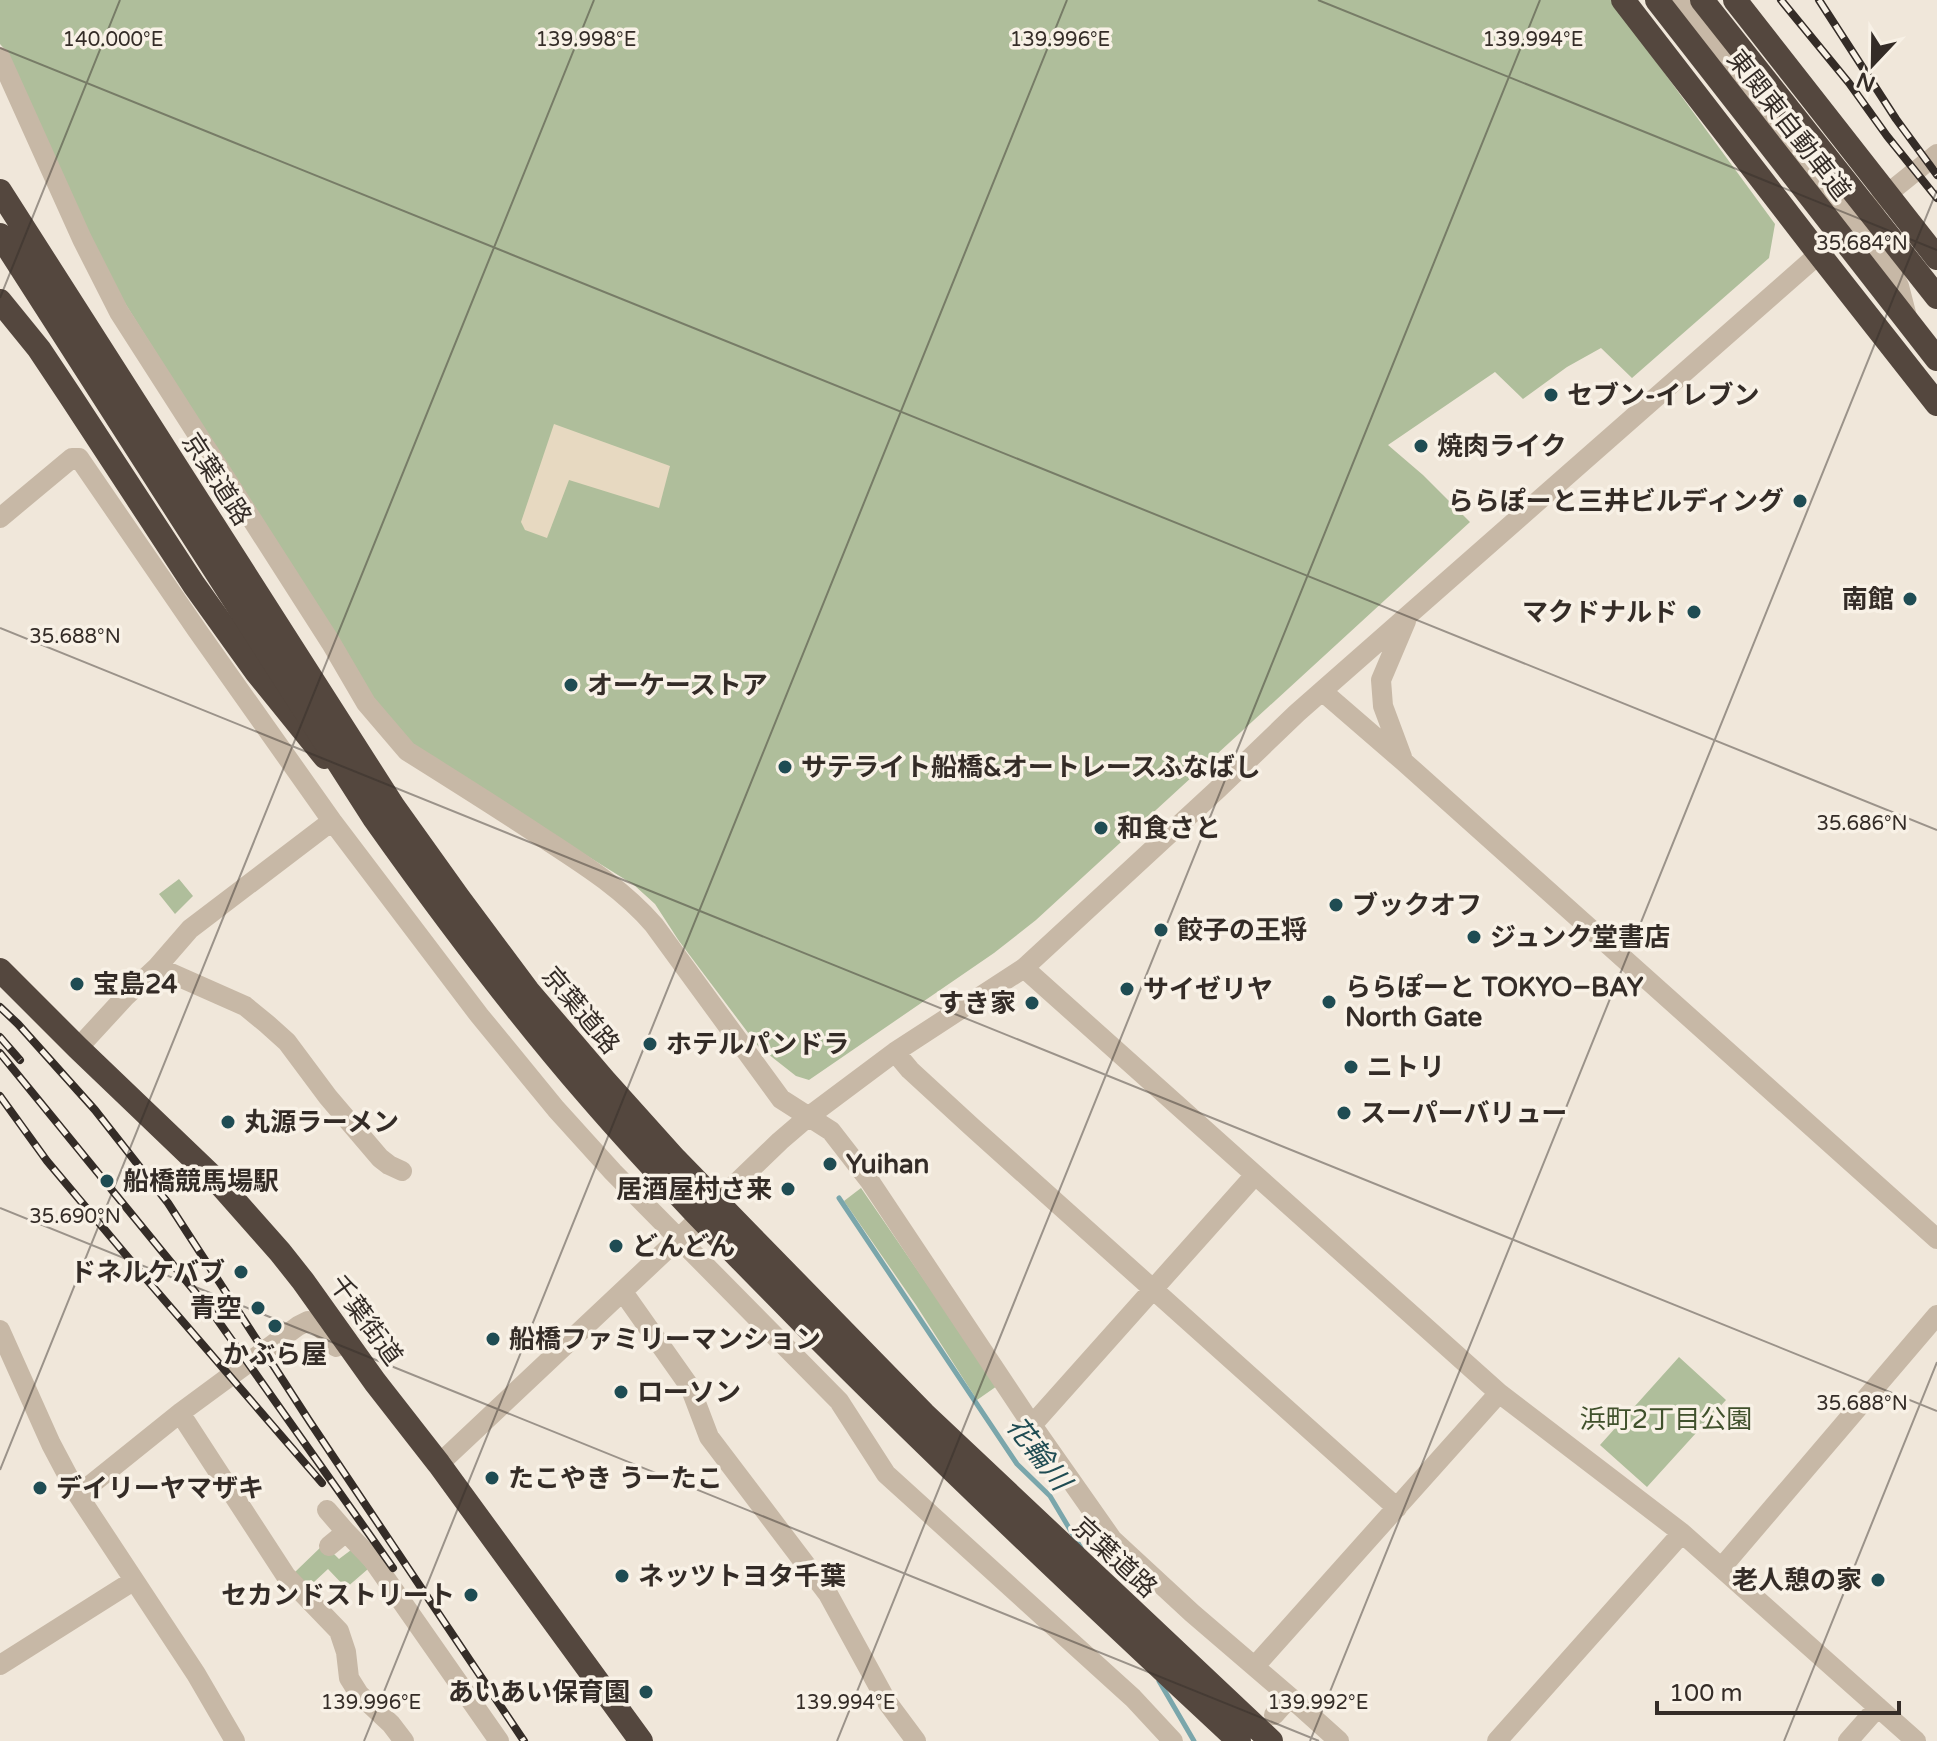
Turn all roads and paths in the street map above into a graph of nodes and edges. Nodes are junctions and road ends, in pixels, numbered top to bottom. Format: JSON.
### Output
{"nodes":[{"id":1,"x":1623,"y":0,"type":"edge"},
{"id":2,"x":1657,"y":0,"type":"edge"},
{"id":3,"x":1681,"y":0,"type":"edge"},
{"id":4,"x":1702,"y":0,"type":"edge"},
{"id":5,"x":1735,"y":0,"type":"edge"},
{"id":6,"x":0,"y":57,"type":"edge"},
{"id":7,"x":1937,"y":154,"type":"edge"},
{"id":8,"x":0,"y":191,"type":"edge"},
{"id":9,"x":1886,"y":195,"type":"junction"},
{"id":10,"x":1854,"y":225,"type":"junction"},
{"id":11,"x":0,"y":235,"type":"edge"},
{"id":12,"x":1819,"y":254,"type":"junction"},
{"id":13,"x":1937,"y":258,"type":"edge"},
{"id":14,"x":0,"y":288,"type":"edge"},
{"id":15,"x":1937,"y":297,"type":"edge"},
{"id":16,"x":0,"y":301,"type":"edge"},
{"id":17,"x":39,"y":349,"type":"junction"},
{"id":18,"x":1937,"y":359,"type":"edge"},
{"id":19,"x":1937,"y":369,"type":"edge"},
{"id":20,"x":1937,"y":404,"type":"edge"},
{"id":21,"x":0,"y":518,"type":"edge"},
{"id":22,"x":1409,"y":613,"type":"junction"},
{"id":23,"x":1322,"y":691,"type":"junction"},
{"id":24,"x":1403,"y":761,"type":"junction"},
{"id":25,"x":374,"y":818,"type":"junction"},
{"id":26,"x":332,"y":821,"type":"junction"},
{"id":27,"x":157,"y":967,"type":"junction"},
{"id":28,"x":1024,"y":968,"type":"junction"},
{"id":29,"x":0,"y":970,"type":"edge"},
{"id":30,"x":78,"y":1048,"type":"junction"},
{"id":31,"x":895,"y":1052,"type":"junction"},
{"id":32,"x":808,"y":1117,"type":"junction"},
{"id":33,"x":402,"y":1171,"type":"dead end"},
{"id":34,"x":1255,"y":1175,"type":"junction"},
{"id":35,"x":678,"y":1239,"type":"junction"},
{"id":36,"x":1937,"y":1239,"type":"edge"},
{"id":37,"x":1153,"y":1290,"type":"junction"},
{"id":38,"x":623,"y":1292,"type":"junction"},
{"id":39,"x":1937,"y":1315,"type":"edge"},
{"id":40,"x":0,"y":1330,"type":"edge"},
{"id":41,"x":375,"y":1382,"type":"junction"},
{"id":42,"x":1499,"y":1393,"type":"junction"},
{"id":43,"x":180,"y":1413,"type":"junction"},
{"id":44,"x":1032,"y":1425,"type":"junction"},
{"id":45,"x":439,"y":1464,"type":"junction"},
{"id":46,"x":78,"y":1495,"type":"junction"},
{"id":47,"x":1397,"y":1508,"type":"junction"},
{"id":48,"x":327,"y":1510,"type":"dead end"},
{"id":49,"x":346,"y":1532,"type":"junction"},
{"id":50,"x":1682,"y":1533,"type":"junction"},
{"id":51,"x":329,"y":1546,"type":"dead end"},
{"id":52,"x":1722,"y":1567,"type":"junction"},
{"id":53,"x":133,"y":1581,"type":"junction"},
{"id":54,"x":0,"y":1665,"type":"edge"},
{"id":55,"x":1255,"y":1666,"type":"junction"},
{"id":56,"x":1290,"y":1697,"type":"junction"},
{"id":57,"x":1878,"y":1707,"type":"junction"},
{"id":58,"x":1274,"y":1715,"type":"dead end"},
{"id":59,"x":235,"y":1741,"type":"edge"},
{"id":60,"x":404,"y":1741,"type":"edge"},
{"id":61,"x":499,"y":1741,"type":"edge"},
{"id":62,"x":641,"y":1741,"type":"edge"},
{"id":63,"x":916,"y":1741,"type":"edge"},
{"id":64,"x":1173,"y":1741,"type":"edge"},
{"id":65,"x":1239,"y":1741,"type":"edge"},
{"id":66,"x":1271,"y":1741,"type":"edge"},
{"id":67,"x":1339,"y":1741,"type":"edge"},
{"id":68,"x":1497,"y":1741,"type":"edge"},
{"id":69,"x":1848,"y":1741,"type":"edge"},
{"id":70,"x":1916,"y":1741,"type":"edge"}],
"edges":[{"from":1,"to":12,"type":"highway"},
{"from":2,"to":18,"type":"highway","name":"東関東自動車道","bridge":true},
{"from":3,"to":10,"type":"street"},
{"from":4,"to":15,"type":"highway","name":"東関東自動車道","bridge":true},
{"from":5,"to":9,"type":"highway"},
{"from":6,"to":32,"type":"street"},
{"from":7,"to":9,"type":"street"},
{"from":8,"to":66,"type":"highway","name":"京葉道路","bridge":true},
{"from":9,"to":10,"type":"street"},
{"from":9,"to":13,"type":"highway"},
{"from":10,"to":12,"type":"street"},
{"from":10,"to":19,"type":"street"},
{"from":11,"to":25,"type":"highway","name":"京葉道路","bridge":true},
{"from":12,"to":20,"type":"highway"},
{"from":12,"to":22,"type":"street"},
{"from":14,"to":17,"type":"highway"},
{"from":16,"to":17,"type":"highway"},
{"from":17,"to":25,"type":"highway","bridge":true},
{"from":21,"to":26,"type":"street"},
{"from":22,"to":23,"type":"street"},
{"from":22,"to":24,"type":"street"},
{"from":23,"to":24,"type":"street"},
{"from":23,"to":28,"type":"street"},
{"from":24,"to":36,"type":"street"},
{"from":25,"to":65,"type":"highway","name":"京葉道路","bridge":true},
{"from":26,"to":27,"type":"street"},
{"from":26,"to":35,"type":"street"},
{"from":27,"to":30,"type":"street"},
{"from":27,"to":33,"type":"street"},
{"from":28,"to":31,"type":"street"},
{"from":28,"to":34,"type":"street"},
{"from":29,"to":30,"type":"highway","name":"千葉街道"},
{"from":30,"to":41,"type":"highway","name":"千葉街道"},
{"from":31,"to":32,"type":"street"},
{"from":31,"to":37,"type":"street"},
{"from":32,"to":35,"type":"street"},
{"from":32,"to":44,"type":"street"},
{"from":34,"to":37,"type":"street"},
{"from":34,"to":42,"type":"street"},
{"from":35,"to":38,"type":"street"},
{"from":35,"to":64,"type":"street"},
{"from":37,"to":44,"type":"street"},
{"from":37,"to":47,"type":"street"},
{"from":38,"to":45,"type":"street"},
{"from":38,"to":63,"type":"street"},
{"from":39,"to":52,"type":"street"},
{"from":40,"to":46,"type":"street"},
{"from":41,"to":43,"type":"street"},
{"from":41,"to":45,"type":"highway","name":"千葉街道"},
{"from":42,"to":47,"type":"street"},
{"from":42,"to":50,"type":"street"},
{"from":43,"to":46,"type":"street"},
{"from":43,"to":60,"type":"street"},
{"from":44,"to":55,"type":"street"},
{"from":45,"to":62,"type":"highway","name":"千葉街道"},
{"from":46,"to":53,"type":"street"},
{"from":47,"to":55,"type":"street"},
{"from":48,"to":49,"type":"street"},
{"from":49,"to":51,"type":"street"},
{"from":49,"to":61,"type":"street"},
{"from":50,"to":52,"type":"street"},
{"from":50,"to":68,"type":"street"},
{"from":52,"to":57,"type":"street"},
{"from":53,"to":54,"type":"street"},
{"from":53,"to":59,"type":"street"},
{"from":55,"to":56,"type":"street"},
{"from":56,"to":58,"type":"street"},
{"from":56,"to":67,"type":"street"},
{"from":57,"to":69,"type":"street"},
{"from":57,"to":70,"type":"street"}]}
